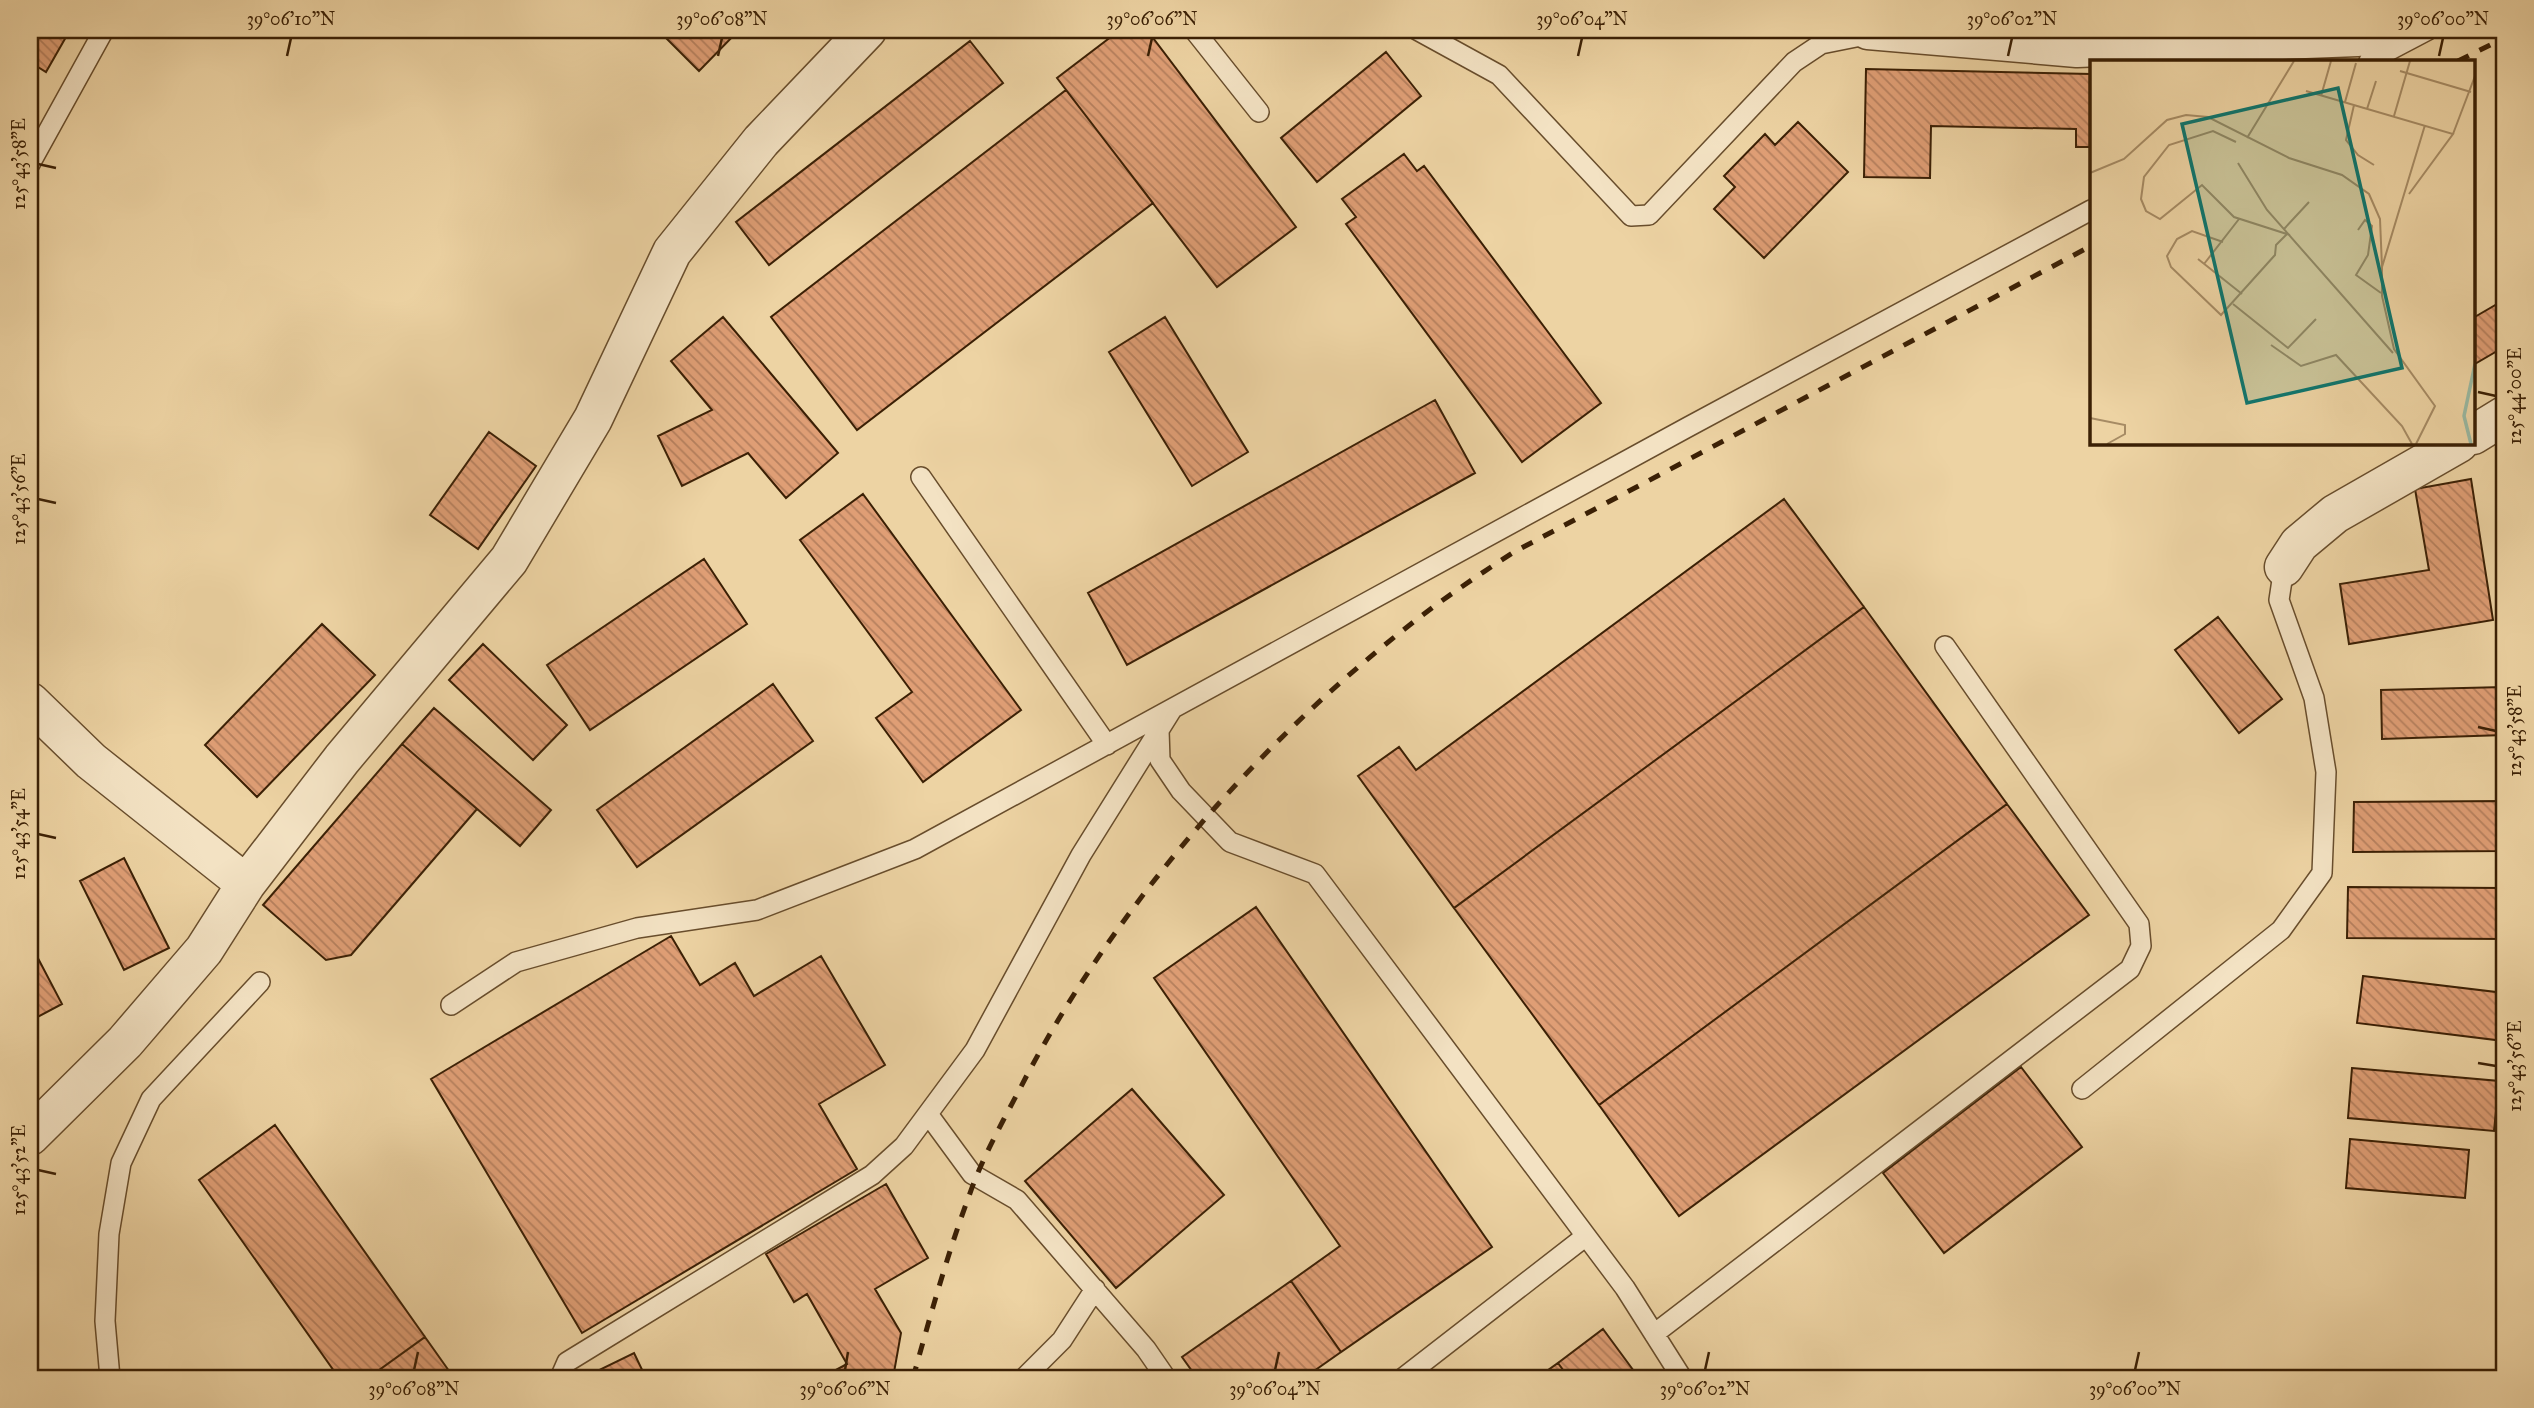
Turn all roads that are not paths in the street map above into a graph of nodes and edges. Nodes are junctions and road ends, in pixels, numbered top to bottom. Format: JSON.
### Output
{"nodes":[{"id":1,"x":104,"y":30,"type":"edge"},
{"id":2,"x":867,"y":30,"type":"edge"},
{"id":3,"x":1194,"y":30,"type":"edge"},
{"id":4,"x":1417,"y":30,"type":"edge"},
{"id":5,"x":2387,"y":30,"type":"edge"},
{"id":6,"x":2428,"y":30,"type":"edge"},
{"id":7,"x":1874,"y":31,"type":"edge"},
{"id":8,"x":2372,"y":60,"type":"edge"},
{"id":9,"x":1259,"y":112,"type":"dead end"},
{"id":10,"x":31,"y":158,"type":"edge"},
{"id":11,"x":2090,"y":212,"type":"edge"},
{"id":12,"x":2504,"y":416,"type":"edge"},
{"id":13,"x":2474,"y":434,"type":"edge"},
{"id":14,"x":2457,"y":444,"type":"edge"},
{"id":15,"x":921,"y":477,"type":"dead end"},
{"id":16,"x":2284,"y":567,"type":"joint"},
{"id":17,"x":1945,"y":646,"type":"dead end"},
{"id":18,"x":30,"y":702,"type":"edge"},
{"id":19,"x":1173,"y":709,"type":"junction"},
{"id":20,"x":1159,"y":730,"type":"junction"},
{"id":21,"x":1107,"y":745,"type":"junction"},
{"id":22,"x":246,"y":884,"type":"junction"},
{"id":23,"x":260,"y":982,"type":"dead end"},
{"id":24,"x":451,"y":1005,"type":"dead end"},
{"id":25,"x":2082,"y":1090,"type":"dead end"},
{"id":26,"x":928,"y":1114,"type":"junction"},
{"id":27,"x":30,"y":1136,"type":"edge"},
{"id":28,"x":1586,"y":1236,"type":"junction"},
{"id":29,"x":1095,"y":1289,"type":"junction"},
{"id":30,"x":1654,"y":1334,"type":"junction"},
{"id":31,"x":110,"y":1378,"type":"edge"},
{"id":32,"x":560,"y":1378,"type":"edge"},
{"id":33,"x":1024,"y":1378,"type":"edge"},
{"id":34,"x":1166,"y":1378,"type":"edge"},
{"id":35,"x":1403,"y":1378,"type":"edge"},
{"id":36,"x":1682,"y":1378,"type":"edge"}],
"edges":[{"from":1,"to":10,"type":"lane"},
{"from":2,"to":22,"type":"street"},
{"from":3,"to":9,"type":"lane"},
{"from":4,"to":7,"type":"lane"},
{"from":5,"to":7,"type":"street"},
{"from":6,"to":8,"type":"lane"},
{"from":11,"to":19,"type":"lane"},
{"from":12,"to":13,"type":"street"},
{"from":14,"to":16,"type":"street"},
{"from":15,"to":21,"type":"lane"},
{"from":16,"to":25,"type":"lane"},
{"from":17,"to":30,"type":"lane"},
{"from":18,"to":22,"type":"street"},
{"from":19,"to":20,"type":"lane"},
{"from":19,"to":21,"type":"lane"},
{"from":20,"to":26,"type":"lane"},
{"from":20,"to":28,"type":"lane"},
{"from":21,"to":24,"type":"lane"},
{"from":22,"to":27,"type":"street"},
{"from":23,"to":31,"type":"lane"},
{"from":26,"to":29,"type":"lane"},
{"from":26,"to":32,"type":"lane"},
{"from":28,"to":30,"type":"lane"},
{"from":28,"to":35,"type":"lane"},
{"from":29,"to":33,"type":"lane"},
{"from":29,"to":34,"type":"lane"},
{"from":30,"to":36,"type":"lane"}]}
